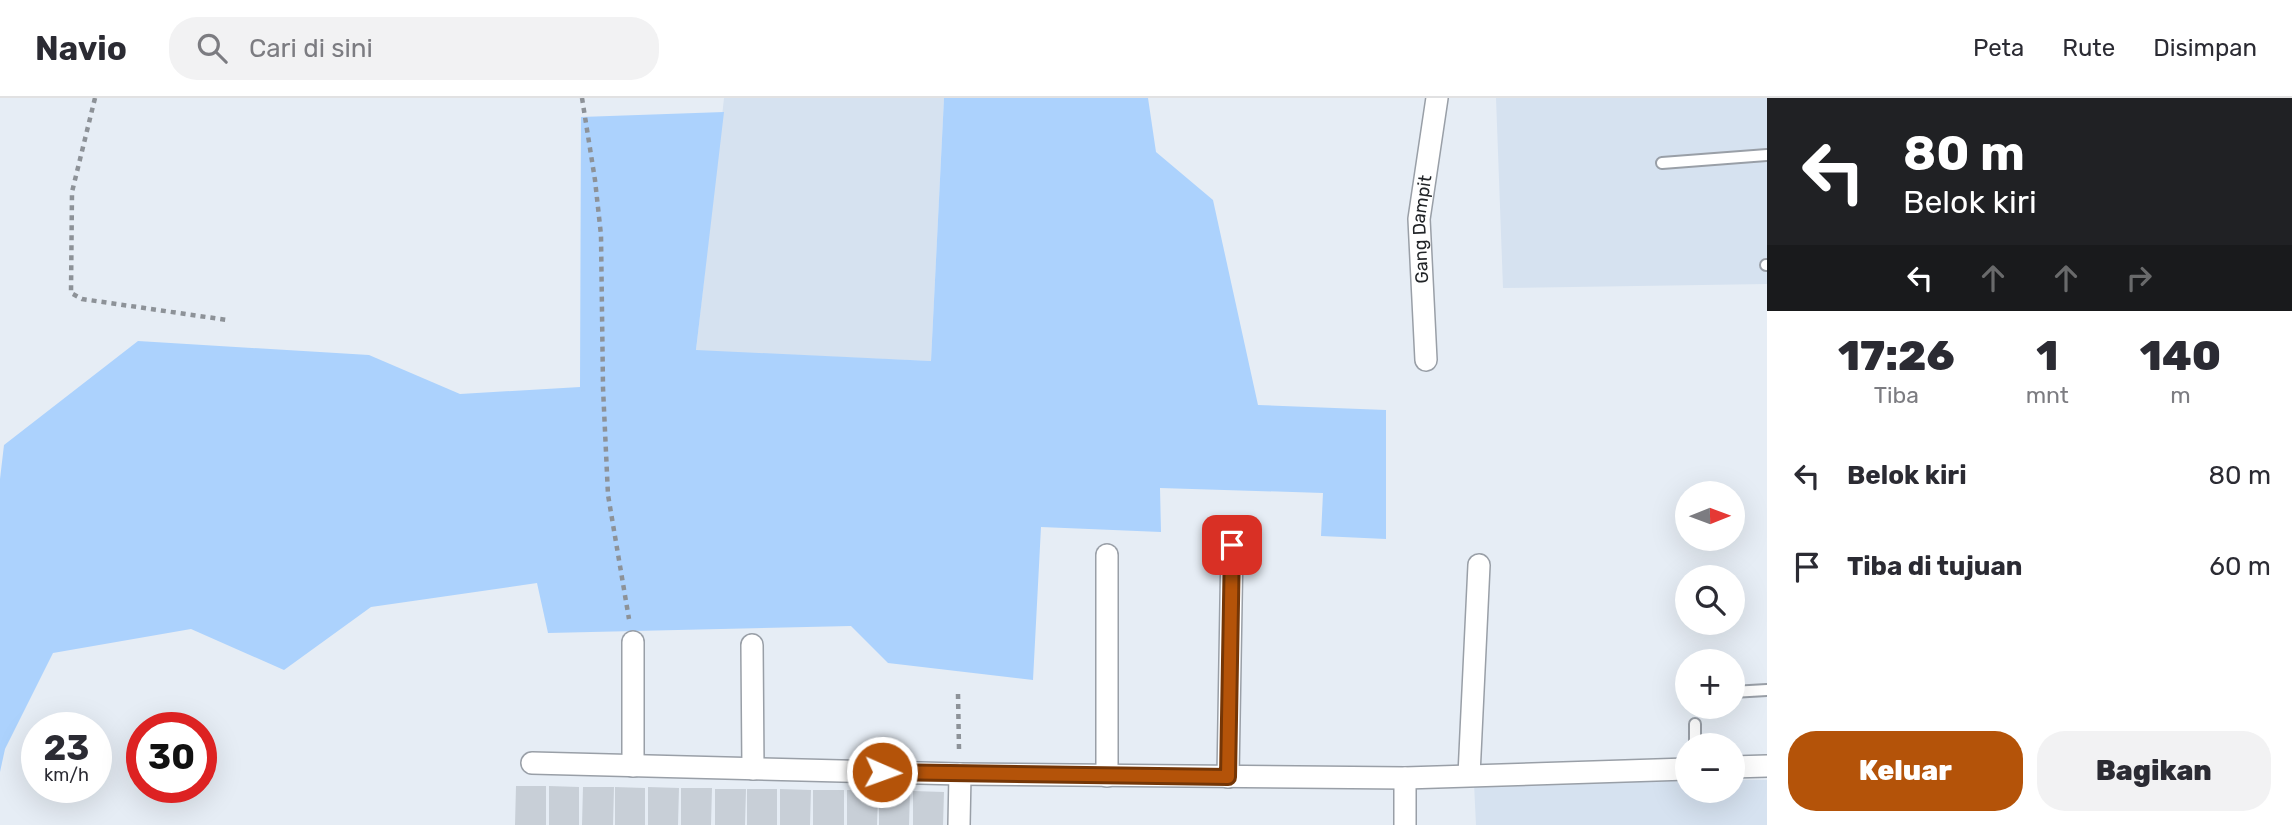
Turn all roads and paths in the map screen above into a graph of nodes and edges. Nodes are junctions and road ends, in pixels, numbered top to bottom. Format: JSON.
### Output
{"nodes":[{"id":1,"x":95,"y":98,"type":"edge"},
{"id":2,"x":582,"y":98,"type":"edge"},
{"id":3,"x":1437,"y":98,"type":"edge"},
{"id":4,"x":1767,"y":155,"type":"edge"},
{"id":5,"x":1662,"y":163,"type":"dead end"},
{"id":6,"x":227,"y":320,"type":"dead end"},
{"id":7,"x":1426,"y":360,"type":"dead end"},
{"id":8,"x":1232,"y":545,"type":"dead end"},
{"id":9,"x":1107,"y":555,"type":"dead end"},
{"id":10,"x":1479,"y":565,"type":"dead end"},
{"id":11,"x":633,"y":642,"type":"joint"},
{"id":12,"x":752,"y":645,"type":"dead end"},
{"id":13,"x":1767,"y":690,"type":"edge"},
{"id":14,"x":1745,"y":691,"type":"edge"},
{"id":15,"x":958,"y":694,"type":"dead end"},
{"id":16,"x":1695,"y":724,"type":"dead end"},
{"id":17,"x":1695,"y":733,"type":"edge"},
{"id":18,"x":532,"y":763,"type":"dead end"},
{"id":19,"x":633,"y":766,"type":"junction"},
{"id":20,"x":1767,"y":766,"type":"edge"},
{"id":21,"x":1745,"y":767,"type":"edge"},
{"id":22,"x":753,"y":769,"type":"junction"},
{"id":23,"x":1675,"y":769,"type":"edge"},
{"id":24,"x":960,"y":774,"type":"junction"},
{"id":25,"x":1469,"y":775,"type":"junction"},
{"id":26,"x":1107,"y":776,"type":"junction"},
{"id":27,"x":1228,"y":777,"type":"junction"},
{"id":28,"x":1405,"y":778,"type":"junction"},
{"id":29,"x":959,"y":825,"type":"edge"},
{"id":30,"x":1405,"y":825,"type":"edge"}],
"edges":[{"from":1,"to":6,"type":"path"},
{"from":2,"to":11,"type":"path"},
{"from":3,"to":7,"type":"street","name":"Gang Dampit"},
{"from":4,"to":5,"type":"lane"},
{"from":8,"to":27,"type":"street"},
{"from":9,"to":26,"type":"street"},
{"from":10,"to":25,"type":"street"},
{"from":11,"to":19,"type":"street"},
{"from":12,"to":22,"type":"street"},
{"from":13,"to":14,"type":"lane"},
{"from":15,"to":24,"type":"path"},
{"from":16,"to":17,"type":"lane"},
{"from":18,"to":19,"type":"street"},
{"from":19,"to":22,"type":"street"},
{"from":20,"to":21,"type":"street"},
{"from":22,"to":24,"type":"street"},
{"from":23,"to":25,"type":"street"},
{"from":24,"to":26,"type":"street"},
{"from":24,"to":29,"type":"street"},
{"from":25,"to":28,"type":"street"},
{"from":26,"to":27,"type":"street"},
{"from":27,"to":28,"type":"street"},
{"from":28,"to":30,"type":"street"}]}
